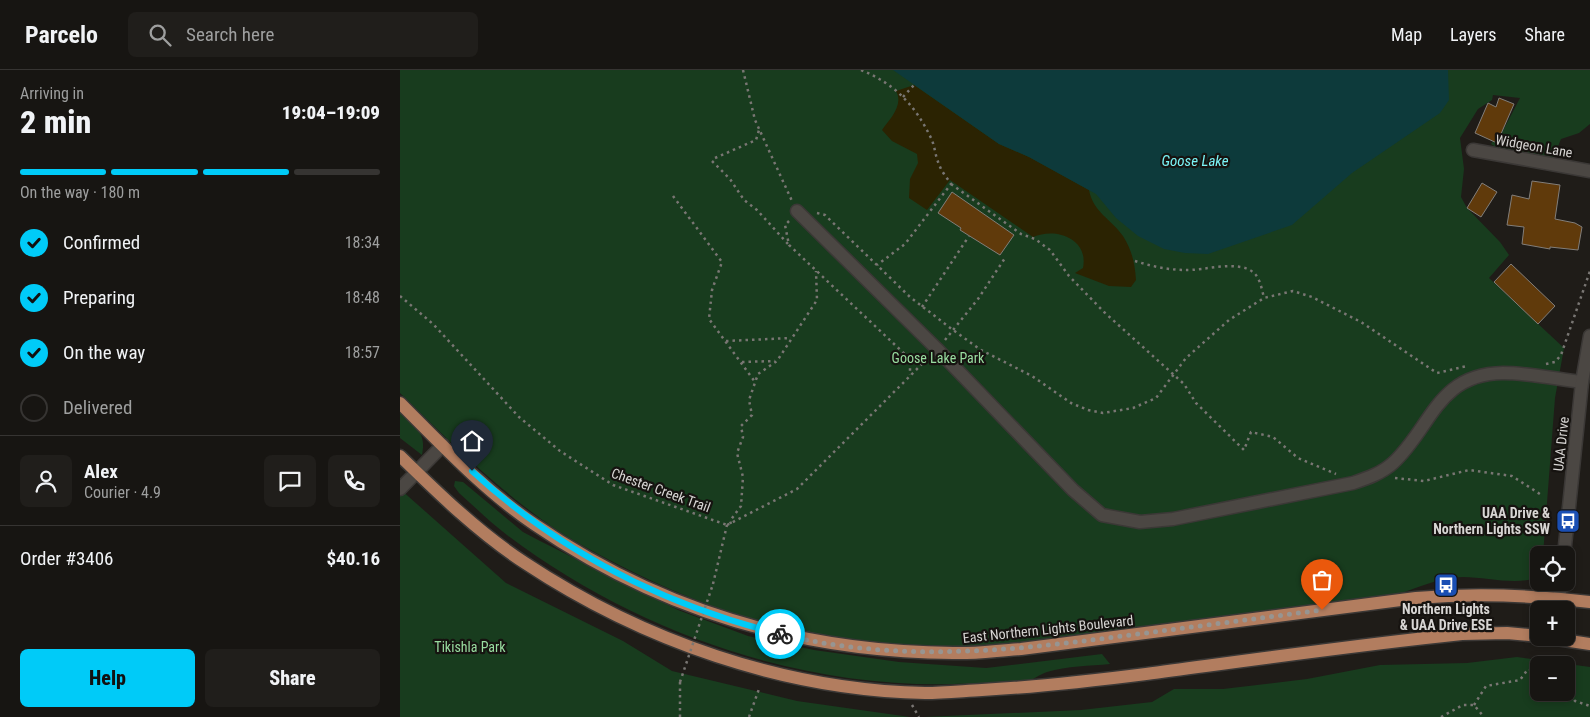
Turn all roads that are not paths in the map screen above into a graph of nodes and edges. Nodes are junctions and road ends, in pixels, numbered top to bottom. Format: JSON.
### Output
{"nodes":[{"id":1,"x":1473,"y":150,"type":"dead end"},
{"id":2,"x":1590,"y":171,"type":"edge"},
{"id":3,"x":797,"y":211,"type":"road end"},
{"id":4,"x":1590,"y":336,"type":"edge"},
{"id":5,"x":1582,"y":382,"type":"junction"},
{"id":6,"x":400,"y":403,"type":"edge"},
{"id":7,"x":443,"y":445,"type":"junction"},
{"id":8,"x":400,"y":456,"type":"edge"},
{"id":9,"x":417,"y":472,"type":"junction"},
{"id":10,"x":400,"y":489,"type":"edge"},
{"id":11,"x":1565,"y":546,"type":"edge"},
{"id":12,"x":1542,"y":601,"type":"edge"},
{"id":13,"x":1590,"y":602,"type":"edge"},
{"id":14,"x":1575,"y":603,"type":"edge"},
{"id":15,"x":1530,"y":635,"type":"edge"},
{"id":16,"x":1575,"y":642,"type":"edge"},
{"id":17,"x":1590,"y":644,"type":"edge"}],
"edges":[{"from":1,"to":2,"type":"street","name":"Widgeon Lane"},
{"from":3,"to":5,"type":"street"},
{"from":4,"to":5,"type":"street","name":"UAA Drive"},
{"from":5,"to":11,"type":"street","name":"UAA Drive"},
{"from":6,"to":7,"type":"main road","name":"East Northern Lights Boulevard"},
{"from":7,"to":9,"type":"street"},
{"from":7,"to":12,"type":"main road","name":"East Northern Lights Boulevard"},
{"from":8,"to":9,"type":"main road"},
{"from":9,"to":10,"type":"street"},
{"from":9,"to":15,"type":"main road"},
{"from":13,"to":14,"type":"main road","name":"East Northern Lights Boulevard"},
{"from":16,"to":17,"type":"main road"}]}
